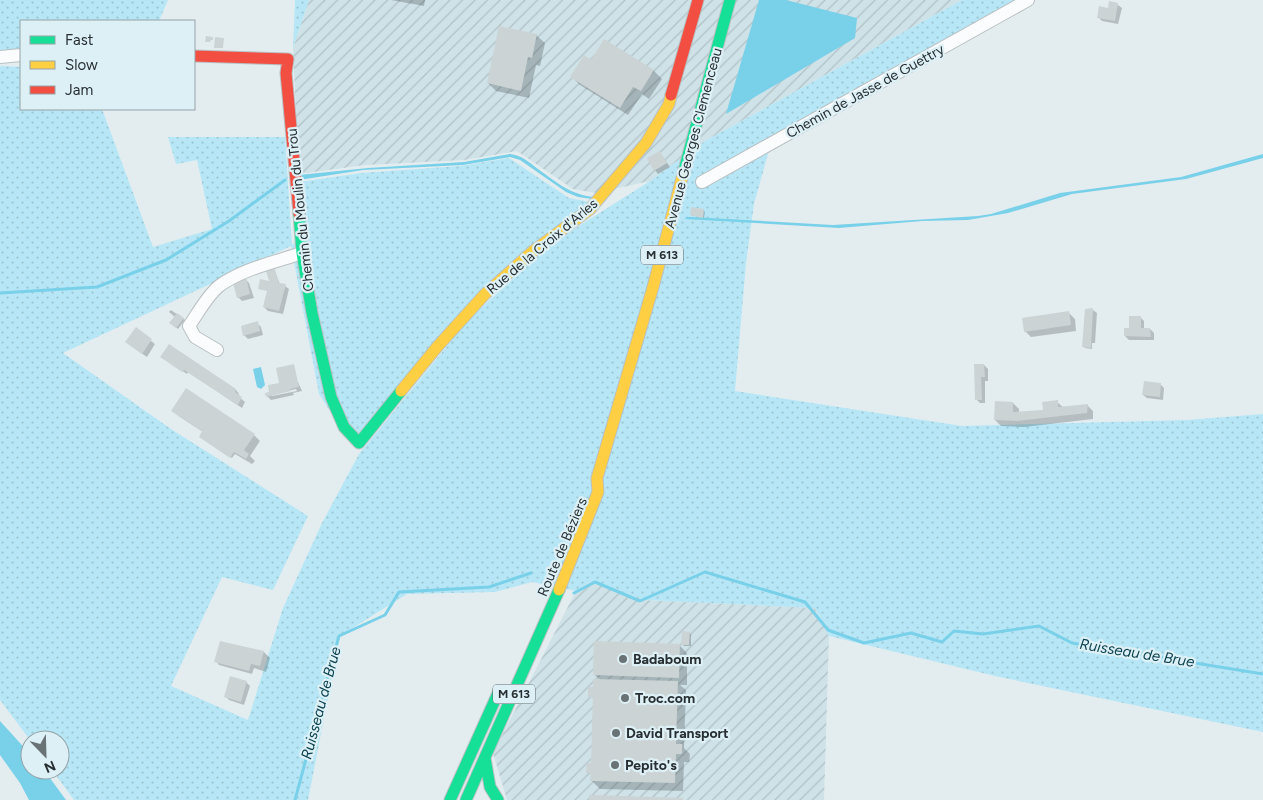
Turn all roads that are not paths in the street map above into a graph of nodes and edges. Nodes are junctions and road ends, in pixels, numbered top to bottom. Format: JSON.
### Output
{"nodes":[{"id":1,"x":698,"y":0,"type":"edge"},
{"id":2,"x":731,"y":0,"type":"edge"},
{"id":3,"x":1028,"y":0,"type":"edge"},
{"id":4,"x":20,"y":55,"type":"edge"},
{"id":5,"x":195,"y":56,"type":"edge"},
{"id":6,"x":0,"y":57,"type":"edge"},
{"id":7,"x":702,"y":182,"type":"dead end"},
{"id":8,"x":302,"y":253,"type":"junction"},
{"id":9,"x":217,"y":350,"type":"dead end"},
{"id":10,"x":359,"y":443,"type":"joint"},
{"id":11,"x":597,"y":478,"type":"junction"},
{"id":12,"x":585,"y":494,"type":"dead end"},
{"id":13,"x":505,"y":678,"type":"dead end"},
{"id":14,"x":486,"y":758,"type":"junction"},
{"id":15,"x":459,"y":777,"type":"junction"},
{"id":16,"x":473,"y":786,"type":"junction"},
{"id":17,"x":490,"y":787,"type":"junction"},
{"id":18,"x":450,"y":800,"type":"edge"},
{"id":19,"x":466,"y":800,"type":"edge"},
{"id":20,"x":481,"y":800,"type":"edge"},
{"id":21,"x":498,"y":800,"type":"edge"}],
"edges":[{"from":1,"to":10,"type":"street","name":"Rue de la Croix d'Arles"},
{"from":2,"to":11,"type":"street","name":"Avenue Georges Clemenceau","number":"M 613"},
{"from":3,"to":7,"type":"street","name":"Chemin de Jasse de Guettry"},
{"from":4,"to":6,"type":"street"},
{"from":5,"to":8,"type":"street","name":"Chemin du Moulin du Trou"},
{"from":8,"to":9,"type":"street"},
{"from":8,"to":10,"type":"street","name":"Chemin du Moulin du Trou"},
{"from":11,"to":12,"type":"street","name":"Route de Béziers","number":"M 613"},
{"from":11,"to":14,"type":"street","name":"Route de Béziers","number":"M 613"},
{"from":13,"to":15,"type":"street","number":"M 613"},
{"from":14,"to":16,"type":"street","name":"Route de Béziers","number":"M 613"},
{"from":14,"to":17,"type":"street"},
{"from":15,"to":16,"type":"street"},
{"from":15,"to":18,"type":"street","number":"M 613"},
{"from":16,"to":17,"type":"street"},
{"from":16,"to":19,"type":"street","name":"Route de Béziers","number":"M 613"},
{"from":16,"to":20,"type":"street"},
{"from":17,"to":21,"type":"street"}]}
